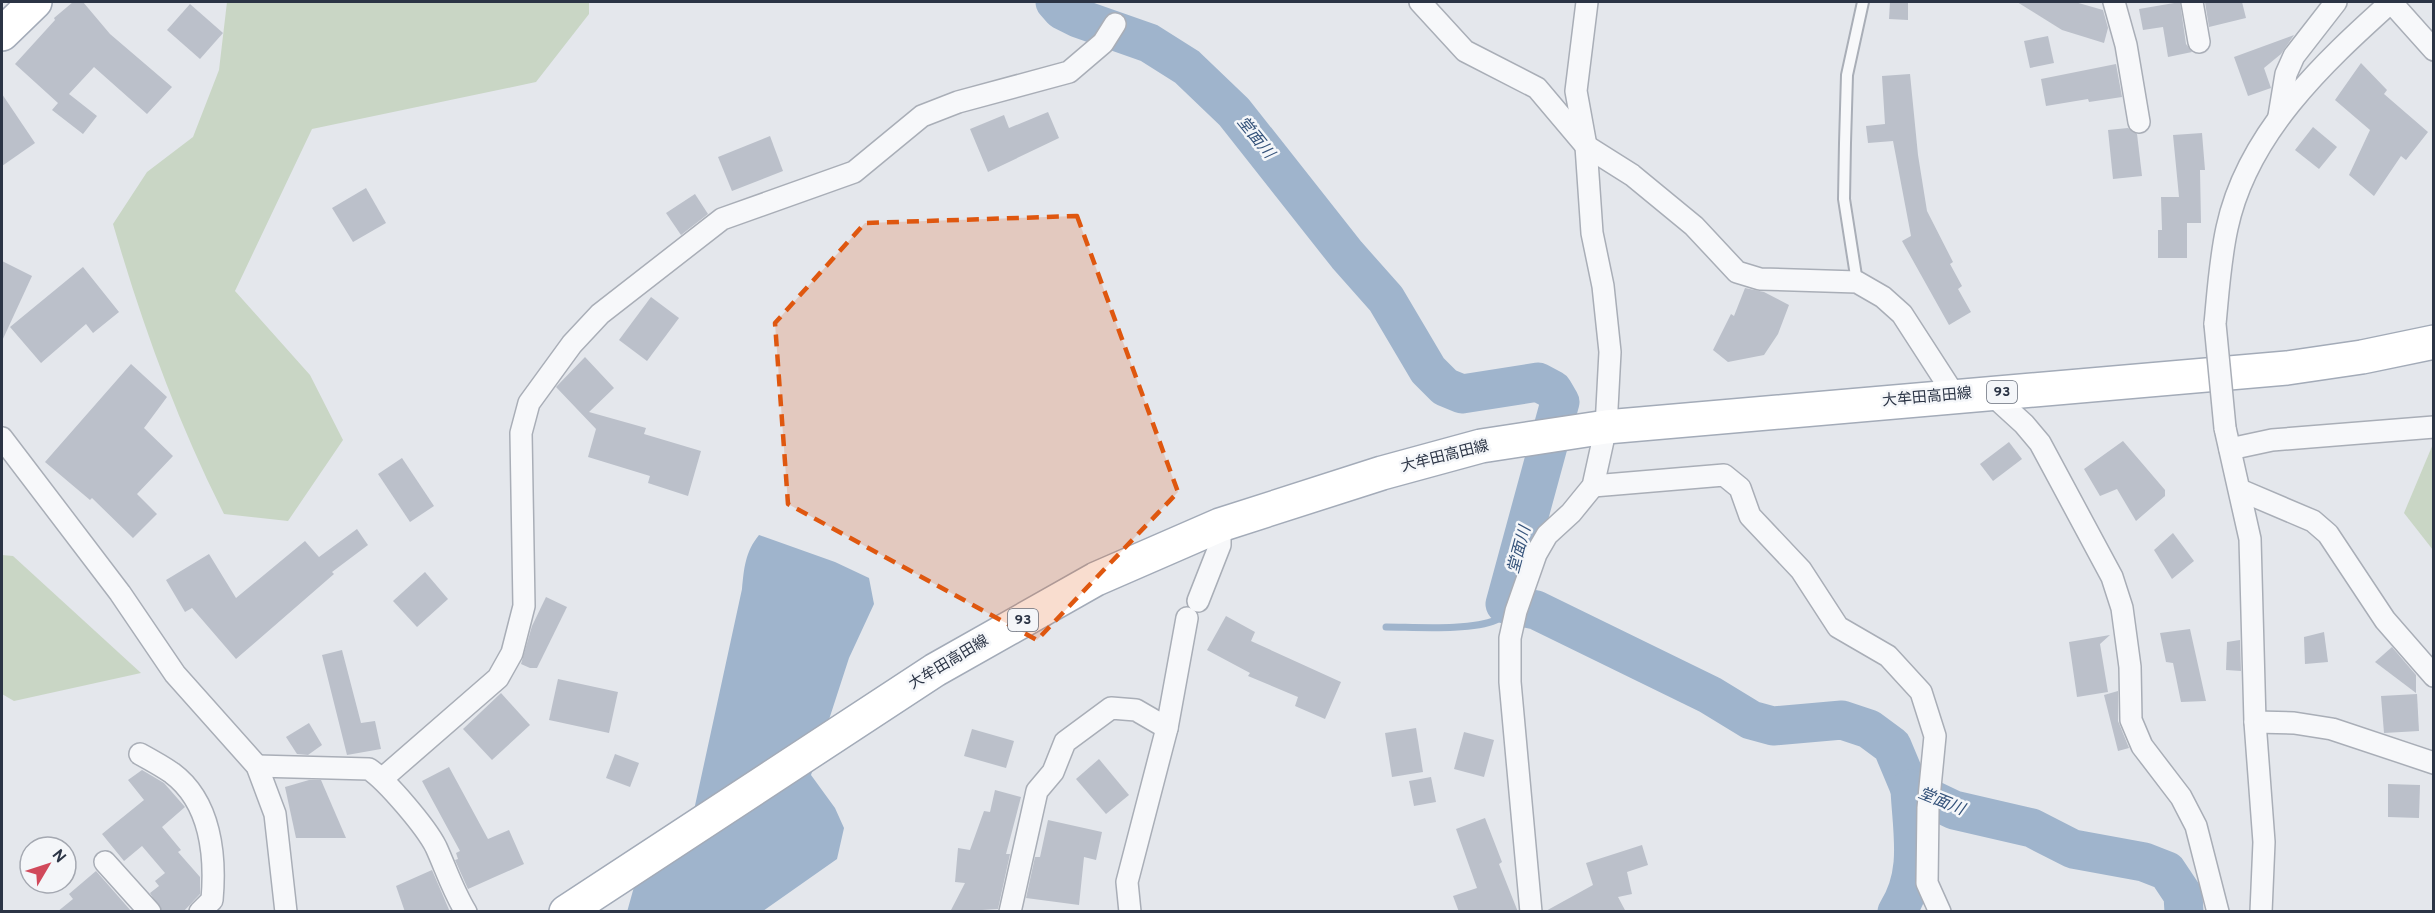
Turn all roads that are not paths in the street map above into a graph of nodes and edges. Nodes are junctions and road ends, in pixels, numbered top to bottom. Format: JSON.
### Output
{"nodes":[{"id":1,"x":35,"y":2,"type":"edge"},
{"id":2,"x":1420,"y":2,"type":"edge"},
{"id":3,"x":1587,"y":2,"type":"edge"},
{"id":4,"x":1863,"y":2,"type":"edge"},
{"id":5,"x":2114,"y":2,"type":"edge"},
{"id":6,"x":2192,"y":2,"type":"edge"},
{"id":7,"x":2336,"y":2,"type":"edge"},
{"id":8,"x":2391,"y":2,"type":"edge"},
{"id":9,"x":1115,"y":24,"type":"dead end"},
{"id":10,"x":2,"y":34,"type":"edge"},
{"id":11,"x":2199,"y":42,"type":"dead end"},
{"id":12,"x":2433,"y":50,"type":"edge"},
{"id":13,"x":2279,"y":118,"type":"junction"},
{"id":14,"x":2139,"y":122,"type":"dead end"},
{"id":15,"x":1586,"y":147,"type":"junction"},
{"id":16,"x":1857,"y":282,"type":"junction"},
{"id":17,"x":2433,"y":342,"type":"edge"},
{"id":18,"x":1990,"y":393,"type":"junction"},
{"id":19,"x":1955,"y":396,"type":"junction"},
{"id":20,"x":1606,"y":427,"type":"junction"},
{"id":21,"x":2433,"y":427,"type":"edge"},
{"id":22,"x":2,"y":438,"type":"edge"},
{"id":23,"x":2230,"y":449,"type":"junction"},
{"id":24,"x":1593,"y":486,"type":"junction"},
{"id":25,"x":2240,"y":490,"type":"junction"},
{"id":26,"x":1220,"y":525,"type":"junction"},
{"id":27,"x":2433,"y":676,"type":"edge"},
{"id":28,"x":2255,"y":722,"type":"junction"},
{"id":29,"x":1167,"y":728,"type":"junction"},
{"id":30,"x":140,"y":754,"type":"dead end"},
{"id":31,"x":2433,"y":763,"type":"edge"},
{"id":32,"x":256,"y":766,"type":"junction"},
{"id":33,"x":382,"y":778,"type":"junction"},
{"id":34,"x":105,"y":862,"type":"dead end"},
{"id":35,"x":150,"y":912,"type":"edge"},
{"id":36,"x":200,"y":912,"type":"edge"},
{"id":37,"x":286,"y":912,"type":"edge"},
{"id":38,"x":466,"y":912,"type":"edge"},
{"id":39,"x":566,"y":912,"type":"edge"},
{"id":40,"x":1010,"y":912,"type":"edge"},
{"id":41,"x":1130,"y":912,"type":"edge"},
{"id":42,"x":1531,"y":912,"type":"edge"},
{"id":43,"x":1940,"y":912,"type":"edge"},
{"id":44,"x":2218,"y":912,"type":"edge"},
{"id":45,"x":2261,"y":912,"type":"edge"}],
"edges":[{"from":1,"to":10,"type":"main road"},
{"from":2,"to":15,"type":"street"},
{"from":3,"to":15,"type":"street"},
{"from":4,"to":16,"type":"lane"},
{"from":5,"to":14,"type":"street"},
{"from":6,"to":11,"type":"street"},
{"from":7,"to":13,"type":"street"},
{"from":8,"to":12,"type":"street"},
{"from":8,"to":13,"type":"street"},
{"from":9,"to":33,"type":"street"},
{"from":13,"to":23,"type":"street","bridge":true},
{"from":15,"to":16,"type":"street"},
{"from":15,"to":20,"type":"street"},
{"from":16,"to":19,"type":"street"},
{"from":17,"to":18,"type":"main road","name":"大牟田高田線","number":"93"},
{"from":18,"to":19,"type":"main road","name":"大牟田高田線","number":"93"},
{"from":18,"to":44,"type":"street"},
{"from":19,"to":20,"type":"main road","name":"大牟田高田線","number":"93"},
{"from":20,"to":24,"type":"street"},
{"from":20,"to":26,"type":"main road","name":"大牟田高田線","number":"93"},
{"from":21,"to":23,"type":"street"},
{"from":22,"to":32,"type":"street"},
{"from":23,"to":25,"type":"street"},
{"from":24,"to":42,"type":"street"},
{"from":24,"to":43,"type":"street"},
{"from":25,"to":27,"type":"street"},
{"from":25,"to":28,"type":"street"},
{"from":26,"to":29,"type":"street"},
{"from":26,"to":39,"type":"main road","name":"大牟田高田線","number":"93"},
{"from":28,"to":31,"type":"street"},
{"from":28,"to":45,"type":"street"},
{"from":29,"to":40,"type":"street"},
{"from":29,"to":41,"type":"street"},
{"from":30,"to":36,"type":"street"},
{"from":32,"to":33,"type":"street"},
{"from":32,"to":37,"type":"street"},
{"from":33,"to":38,"type":"street"},
{"from":34,"to":35,"type":"street"}]}
